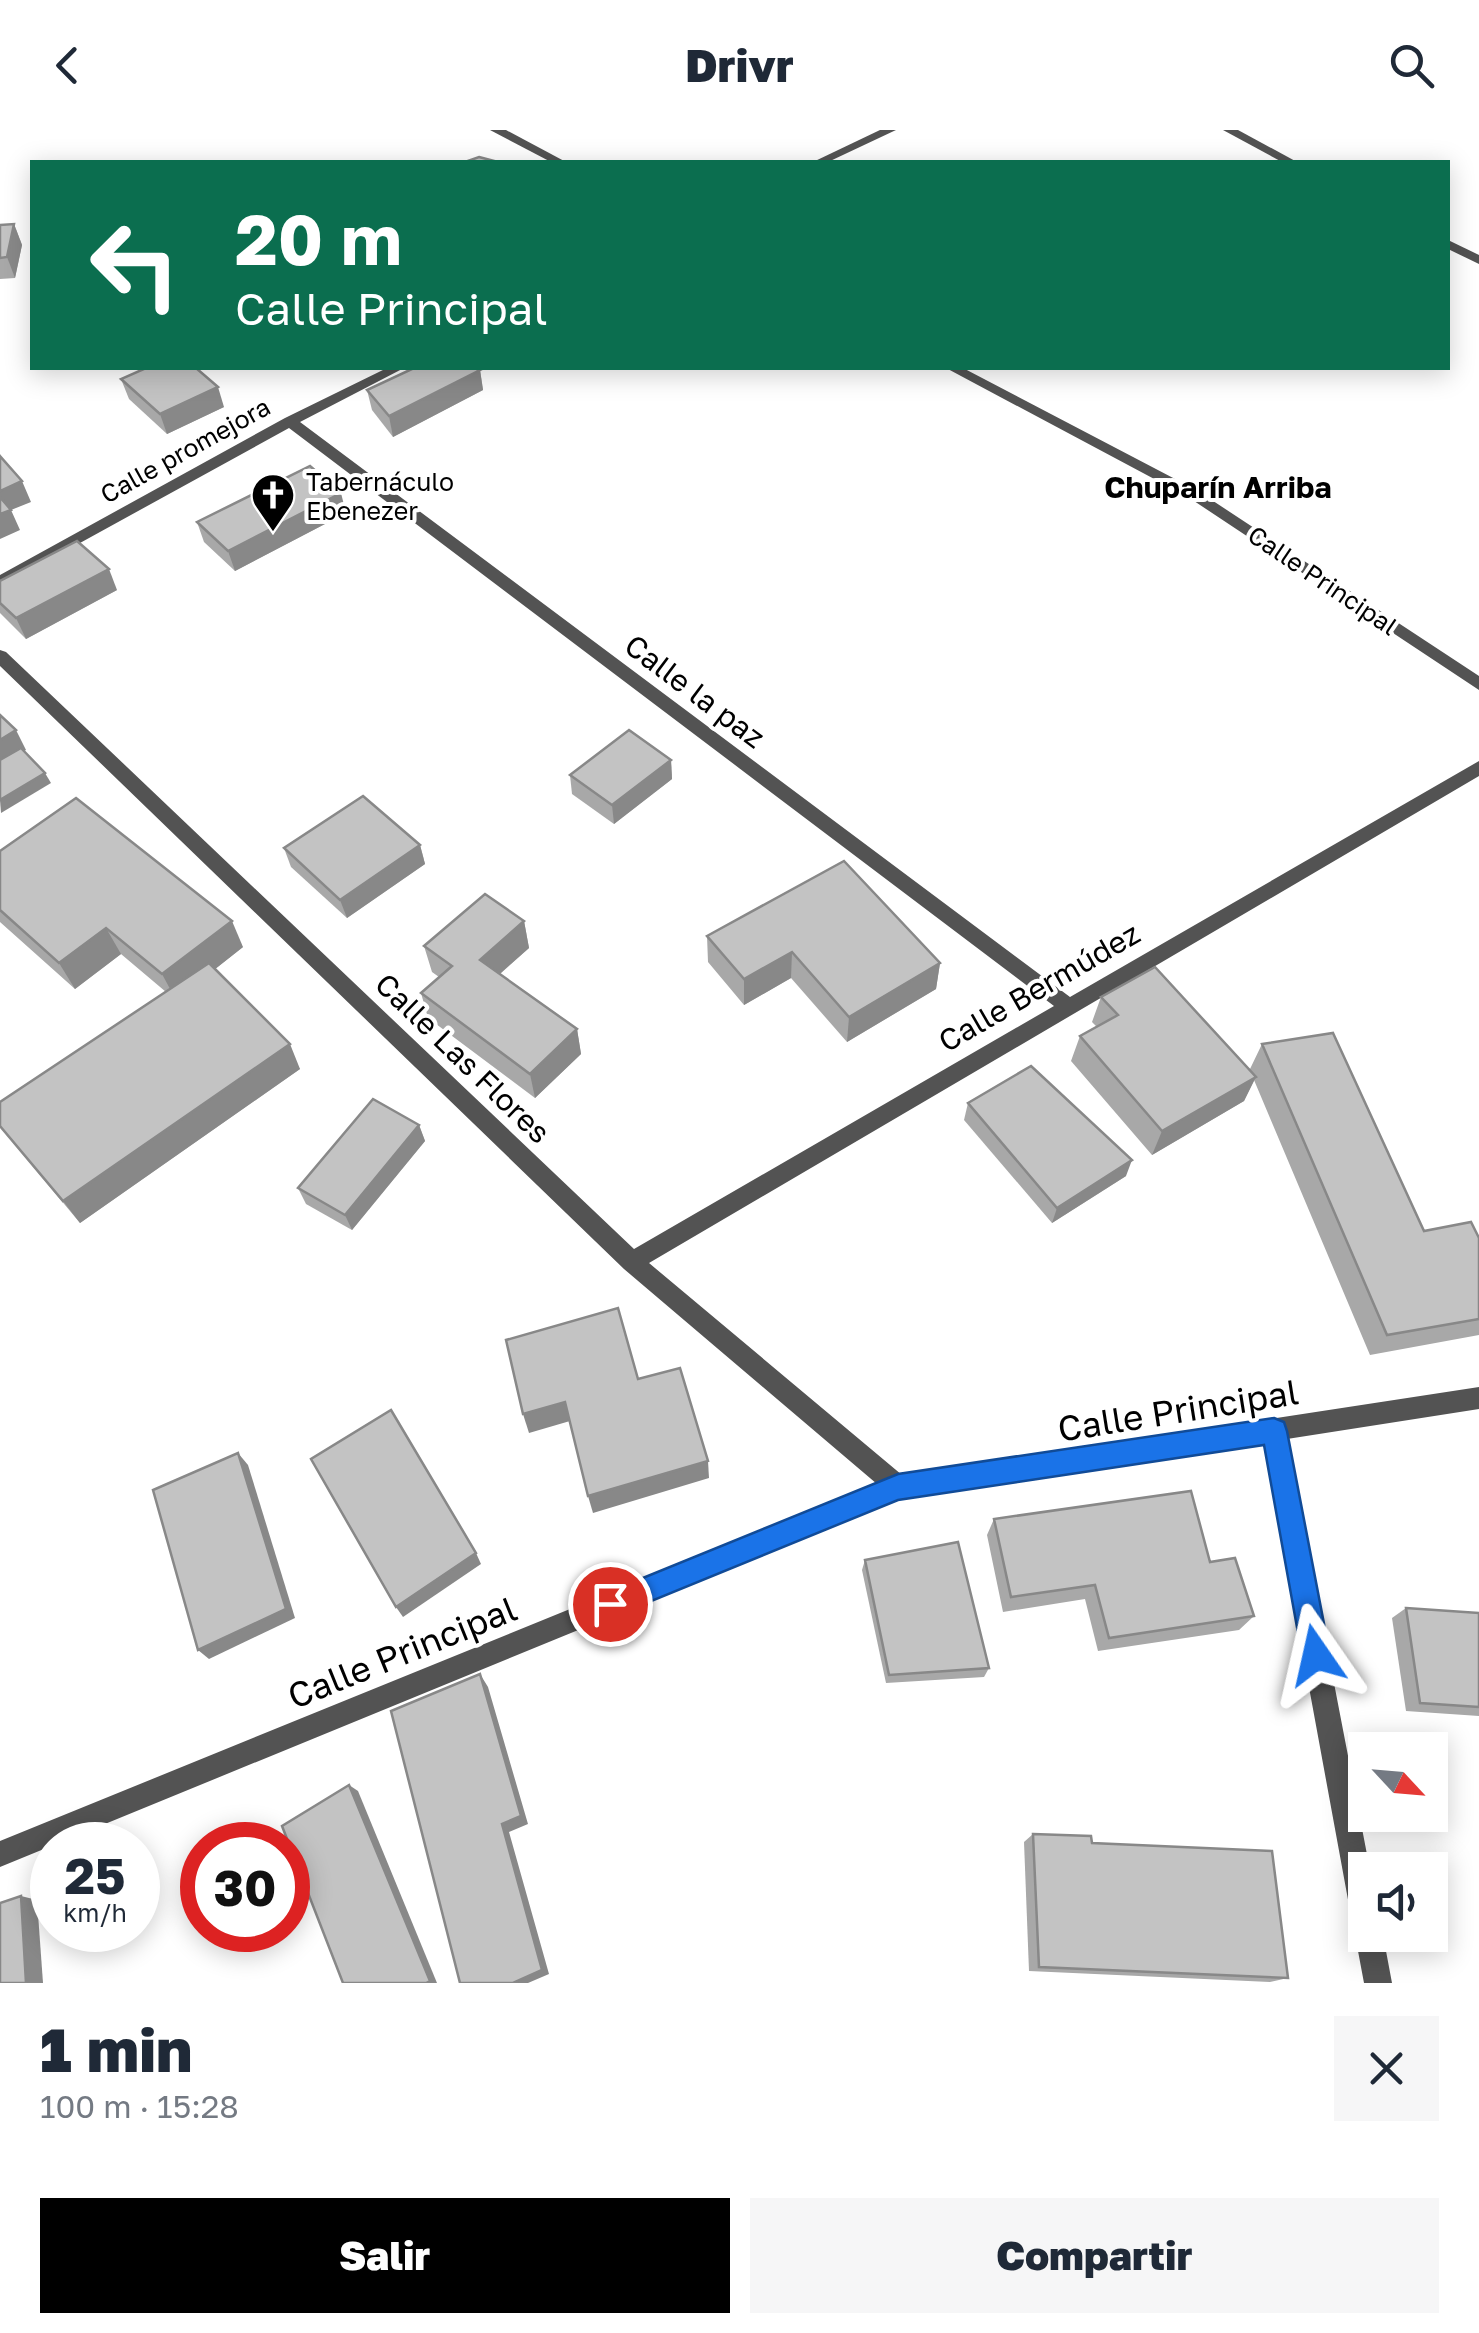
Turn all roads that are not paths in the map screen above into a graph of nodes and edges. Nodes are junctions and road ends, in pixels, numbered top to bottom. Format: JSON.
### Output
{"nodes":[{"id":1,"x":496,"y":130,"type":"edge"},
{"id":2,"x":890,"y":130,"type":"edge"},
{"id":3,"x":1229,"y":130,"type":"edge"},
{"id":4,"x":556,"y":160,"type":"edge"},
{"id":5,"x":823,"y":160,"type":"edge"},
{"id":6,"x":1288,"y":160,"type":"edge"},
{"id":7,"x":1450,"y":245,"type":"edge"},
{"id":8,"x":1479,"y":260,"type":"edge"},
{"id":9,"x":393,"y":370,"type":"edge"},
{"id":10,"x":957,"y":370,"type":"edge"},
{"id":11,"x":290,"y":421,"type":"junction"},
{"id":12,"x":0,"y":582,"type":"edge"},
{"id":13,"x":0,"y":656,"type":"edge"},
{"id":14,"x":1479,"y":684,"type":"edge"},
{"id":15,"x":1479,"y":768,"type":"edge"},
{"id":16,"x":1067,"y":1005,"type":"junction"},
{"id":17,"x":632,"y":1262,"type":"junction"},
{"id":18,"x":1479,"y":1398,"type":"edge"},
{"id":19,"x":1274,"y":1431,"type":"junction"},
{"id":20,"x":898,"y":1487,"type":"junction"},
{"id":21,"x":1353,"y":1852,"type":"edge"},
{"id":22,"x":0,"y":1854,"type":"edge"},
{"id":23,"x":1372,"y":1952,"type":"edge"},
{"id":24,"x":1378,"y":1983,"type":"edge"}],
"edges":[{"from":1,"to":4,"type":"street"},
{"from":2,"to":5,"type":"street"},
{"from":3,"to":6,"type":"street"},
{"from":7,"to":8,"type":"street"},
{"from":9,"to":11,"type":"street","name":"Calle promejora"},
{"from":10,"to":14,"type":"street","name":"Calle Principal"},
{"from":11,"to":12,"type":"street","name":"Calle promejora"},
{"from":11,"to":16,"type":"street","name":"Calle la paz"},
{"from":13,"to":17,"type":"street","name":"Calle Las Flores"},
{"from":15,"to":16,"type":"street","name":"Calle Bermúdez"},
{"from":16,"to":17,"type":"street","name":"Calle Bermúdez"},
{"from":17,"to":20,"type":"street","name":"Calle Las Flores"},
{"from":18,"to":19,"type":"street","name":"Calle Principal"},
{"from":19,"to":20,"type":"street","name":"Calle Principal"},
{"from":19,"to":21,"type":"street"},
{"from":20,"to":22,"type":"street","name":"Calle Principal"},
{"from":23,"to":24,"type":"street"}]}
